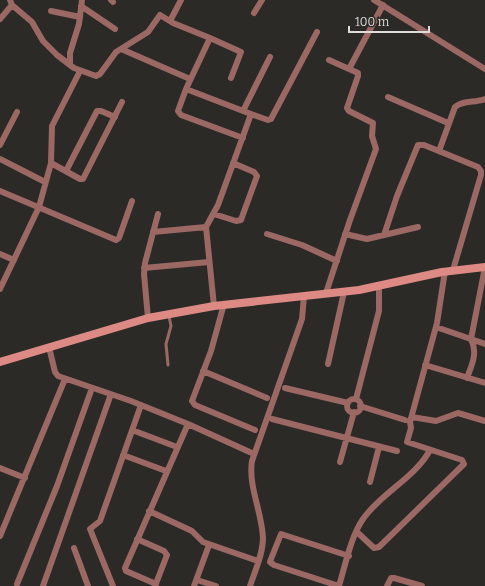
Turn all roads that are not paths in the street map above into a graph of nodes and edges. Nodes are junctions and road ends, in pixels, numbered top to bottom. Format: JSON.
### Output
{"nodes":[{"id":1,"x":181,"y":0,"type":"edge"},
{"id":2,"x":262,"y":0,"type":"edge"},
{"id":3,"x":374,"y":0,"type":"edge"},
{"id":4,"x":11,"y":2,"type":"edge"},
{"id":5,"x":82,"y":3,"type":"edge"},
{"id":6,"x":383,"y":5,"type":"junction"},
{"id":7,"x":51,"y":11,"type":"dead end"},
{"id":8,"x":254,"y":13,"type":"dead end"},
{"id":9,"x":80,"y":17,"type":"junction"},
{"id":10,"x":0,"y":19,"type":"edge"},
{"id":11,"x":170,"y":21,"type":"junction"},
{"id":12,"x":115,"y":29,"type":"dead end"},
{"id":13,"x":318,"y":32,"type":"dead end"},
{"id":14,"x":210,"y":38,"type":"junction"},
{"id":15,"x":121,"y":49,"type":"junction"},
{"id":16,"x":270,"y":57,"type":"dead end"},
{"id":17,"x":329,"y":60,"type":"dead end"},
{"id":18,"x":70,"y":65,"type":"junction"},
{"id":19,"x":349,"y":69,"type":"junction"},
{"id":20,"x":485,"y":69,"type":"edge"},
{"id":21,"x":80,"y":71,"type":"junction"},
{"id":22,"x":231,"y":78,"type":"dead end"},
{"id":23,"x":190,"y":79,"type":"junction"},
{"id":24,"x":186,"y":89,"type":"junction"},
{"id":25,"x":388,"y":97,"type":"dead end"},
{"id":26,"x":485,"y":99,"type":"edge"},
{"id":27,"x":122,"y":102,"type":"dead end"},
{"id":28,"x":244,"y":111,"type":"junction"},
{"id":29,"x":17,"y":112,"type":"dead end"},
{"id":30,"x":251,"y":114,"type":"junction"},
{"id":31,"x":115,"y":117,"type":"junction"},
{"id":32,"x":448,"y":123,"type":"junction"},
{"id":33,"x":242,"y":138,"type":"junction"},
{"id":34,"x":0,"y":145,"type":"edge"},
{"id":35,"x":439,"y":151,"type":"junction"},
{"id":36,"x":0,"y":159,"type":"edge"},
{"id":37,"x":51,"y":163,"type":"junction"},
{"id":38,"x":233,"y":163,"type":"junction"},
{"id":39,"x":66,"y":171,"type":"junction"},
{"id":40,"x":45,"y":182,"type":"junction"},
{"id":41,"x":482,"y":182,"type":"edge"},
{"id":42,"x":0,"y":190,"type":"edge"},
{"id":43,"x":132,"y":201,"type":"dead end"},
{"id":44,"x":40,"y":207,"type":"junction"},
{"id":45,"x":158,"y":214,"type":"dead end"},
{"id":46,"x":214,"y":214,"type":"junction"},
{"id":47,"x":206,"y":227,"type":"junction"},
{"id":48,"x":418,"y":228,"type":"dead end"},
{"id":49,"x":153,"y":232,"type":"junction"},
{"id":50,"x":267,"y":234,"type":"dead end"},
{"id":51,"x":345,"y":234,"type":"junction"},
{"id":52,"x":384,"y":236,"type":"junction"},
{"id":53,"x":0,"y":254,"type":"edge"},
{"id":54,"x":14,"y":260,"type":"junction"},
{"id":55,"x":337,"y":261,"type":"junction"},
{"id":56,"x":209,"y":262,"type":"junction"},
{"id":57,"x":485,"y":267,"type":"edge"},
{"id":58,"x":144,"y":268,"type":"junction"},
{"id":59,"x":449,"y":271,"type":"junction"},
{"id":60,"x":1,"y":285,"type":"edge"},
{"id":61,"x":379,"y":285,"type":"junction"},
{"id":62,"x":344,"y":292,"type":"junction"},
{"id":63,"x":326,"y":294,"type":"junction"},
{"id":64,"x":304,"y":296,"type":"junction"},
{"id":65,"x":224,"y":304,"type":"junction"},
{"id":66,"x":214,"y":306,"type":"junction"},
{"id":67,"x":168,"y":314,"type":"junction"},
{"id":68,"x":148,"y":318,"type":"junction"},
{"id":69,"x":436,"y":327,"type":"junction"},
{"id":70,"x":471,"y":339,"type":"junction"},
{"id":71,"x":485,"y":344,"type":"edge"},
{"id":72,"x":49,"y":347,"type":"junction"},
{"id":73,"x":0,"y":362,"type":"edge"},
{"id":74,"x":328,"y":364,"type":"dead end"},
{"id":75,"x":168,"y":365,"type":"dead end"},
{"id":76,"x":425,"y":365,"type":"junction"},
{"id":77,"x":203,"y":370,"type":"junction"},
{"id":78,"x":467,"y":378,"type":"junction"},
{"id":79,"x":65,"y":379,"type":"junction"},
{"id":80,"x":485,"y":383,"type":"edge"},
{"id":81,"x":92,"y":388,"type":"junction"},
{"id":82,"x":285,"y":388,"type":"dead end"},
{"id":83,"x":111,"y":394,"type":"junction"},
{"id":84,"x":267,"y":398,"type":"dead end"},
{"id":85,"x":356,"y":399,"type":"junction"},
{"id":86,"x":348,"y":403,"type":"junction"},
{"id":87,"x":142,"y":405,"type":"junction"},
{"id":88,"x":360,"y":406,"type":"junction"},
{"id":89,"x":354,"y":412,"type":"junction"},
{"id":90,"x":412,"y":416,"type":"junction"},
{"id":91,"x":272,"y":419,"type":"dead end"},
{"id":92,"x":405,"y":420,"type":"dead end"},
{"id":93,"x":485,"y":421,"type":"edge"},
{"id":94,"x":188,"y":424,"type":"junction"},
{"id":95,"x":132,"y":430,"type":"junction"},
{"id":96,"x":255,"y":430,"type":"dead end"},
{"id":97,"x":347,"y":438,"type":"junction"},
{"id":98,"x":379,"y":446,"type":"junction"},
{"id":99,"x":177,"y":447,"type":"junction"},
{"id":100,"x":430,"y":450,"type":"junction"},
{"id":101,"x":397,"y":451,"type":"dead end"},
{"id":102,"x":254,"y":454,"type":"junction"},
{"id":103,"x":123,"y":455,"type":"junction"},
{"id":104,"x":340,"y":462,"type":"dead end"},
{"id":105,"x":0,"y":468,"type":"edge"},
{"id":106,"x":166,"y":471,"type":"junction"},
{"id":107,"x":25,"y":478,"type":"junction"},
{"id":108,"x":370,"y":482,"type":"dead end"},
{"id":109,"x":149,"y":511,"type":"junction"},
{"id":110,"x":357,"y":532,"type":"junction"},
{"id":111,"x":0,"y":536,"type":"edge"},
{"id":112,"x":137,"y":539,"type":"junction"},
{"id":113,"x":263,"y":544,"type":"junction"},
{"id":114,"x":209,"y":545,"type":"junction"},
{"id":115,"x":74,"y":548,"type":"dead end"},
{"id":116,"x":274,"y":548,"type":"junction"},
{"id":117,"x":261,"y":551,"type":"junction"},
{"id":118,"x":272,"y":555,"type":"junction"},
{"id":119,"x":349,"y":556,"type":"junction"},
{"id":120,"x":258,"y":561,"type":"junction"},
{"id":121,"x":195,"y":583,"type":"edge"},
{"id":122,"x":17,"y":584,"type":"dead end"},
{"id":123,"x":155,"y":585,"type":"edge"},
{"id":124,"x":43,"y":586,"type":"edge"},
{"id":125,"x":88,"y":586,"type":"edge"},
{"id":126,"x":113,"y":586,"type":"edge"},
{"id":127,"x":216,"y":586,"type":"edge"},
{"id":128,"x":250,"y":586,"type":"edge"},
{"id":129,"x":339,"y":586,"type":"edge"},
{"id":130,"x":387,"y":586,"type":"edge"},
{"id":131,"x":422,"y":586,"type":"edge"}],
"edges":[{"from":1,"to":11,"type":"street"},
{"from":2,"to":8,"type":"street"},
{"from":3,"to":6,"type":"street"},
{"from":4,"to":10,"type":"street"},
{"from":4,"to":18,"type":"street"},
{"from":5,"to":9,"type":"street"},
{"from":5,"to":12,"type":"street"},
{"from":6,"to":19,"type":"street"},
{"from":6,"to":20,"type":"street"},
{"from":7,"to":9,"type":"street"},
{"from":9,"to":18,"type":"street"},
{"from":11,"to":14,"type":"street"},
{"from":11,"to":15,"type":"street"},
{"from":13,"to":30,"type":"street"},
{"from":14,"to":22,"type":"street"},
{"from":14,"to":23,"type":"street"},
{"from":15,"to":21,"type":"street"},
{"from":15,"to":23,"type":"street"},
{"from":16,"to":28,"type":"street"},
{"from":17,"to":19,"type":"street"},
{"from":18,"to":21,"type":"street"},
{"from":19,"to":51,"type":"street"},
{"from":21,"to":37,"type":"street"},
{"from":23,"to":24,"type":"street"},
{"from":24,"to":28,"type":"street"},
{"from":24,"to":33,"type":"street"},
{"from":25,"to":32,"type":"street"},
{"from":26,"to":32,"type":"street"},
{"from":27,"to":31,"type":"street"},
{"from":28,"to":30,"type":"street"},
{"from":29,"to":34,"type":"street"},
{"from":30,"to":33,"type":"street"},
{"from":31,"to":39,"type":"street"},
{"from":31,"to":39,"type":"street"},
{"from":32,"to":35,"type":"street"},
{"from":33,"to":38,"type":"street"},
{"from":35,"to":41,"type":"street"},
{"from":35,"to":52,"type":"street"},
{"from":36,"to":40,"type":"street"},
{"from":37,"to":39,"type":"street"},
{"from":37,"to":40,"type":"street"},
{"from":38,"to":46,"type":"street"},
{"from":38,"to":46,"type":"street"},
{"from":40,"to":44,"type":"street"},
{"from":41,"to":59,"type":"street"},
{"from":42,"to":44,"type":"street"},
{"from":43,"to":44,"type":"street"},
{"from":44,"to":54,"type":"street"},
{"from":45,"to":49,"type":"street"},
{"from":46,"to":47,"type":"street"},
{"from":47,"to":49,"type":"street"},
{"from":47,"to":56,"type":"street"},
{"from":48,"to":52,"type":"street"},
{"from":49,"to":58,"type":"street"},
{"from":50,"to":55,"type":"street"},
{"from":51,"to":52,"type":"street"},
{"from":51,"to":55,"type":"street"},
{"from":53,"to":54,"type":"street"},
{"from":54,"to":60,"type":"street"},
{"from":55,"to":63,"type":"street"},
{"from":56,"to":58,"type":"street"},
{"from":56,"to":66,"type":"street"},
{"from":57,"to":59,"type":"street"},
{"from":57,"to":70,"type":"street"},
{"from":58,"to":68,"type":"street"},
{"from":59,"to":61,"type":"street"},
{"from":59,"to":69,"type":"street"},
{"from":61,"to":62,"type":"street"},
{"from":61,"to":85,"type":"street"},
{"from":62,"to":63,"type":"street"},
{"from":62,"to":74,"type":"street"},
{"from":63,"to":64,"type":"street"},
{"from":64,"to":65,"type":"street"},
{"from":64,"to":102,"type":"street"},
{"from":65,"to":66,"type":"street"},
{"from":65,"to":77,"type":"street"},
{"from":66,"to":67,"type":"street"},
{"from":67,"to":68,"type":"street"},
{"from":67,"to":75,"type":"lane"},
{"from":68,"to":72,"type":"street"},
{"from":69,"to":70,"type":"street"},
{"from":69,"to":76,"type":"street"},
{"from":70,"to":71,"type":"street"},
{"from":70,"to":78,"type":"street"},
{"from":72,"to":73,"type":"street"},
{"from":72,"to":79,"type":"street"},
{"from":76,"to":78,"type":"street"},
{"from":76,"to":90,"type":"street"},
{"from":77,"to":84,"type":"street"},
{"from":77,"to":96,"type":"street"},
{"from":78,"to":80,"type":"street"},
{"from":79,"to":81,"type":"street"},
{"from":79,"to":107,"type":"street"},
{"from":81,"to":83,"type":"street"},
{"from":81,"to":122,"type":"street"},
{"from":82,"to":86,"type":"street"},
{"from":83,"to":87,"type":"street"},
{"from":83,"to":124,"type":"street"},
{"from":85,"to":86,"type":"street"},
{"from":85,"to":88,"type":"street"},
{"from":86,"to":89,"type":"street"},
{"from":87,"to":94,"type":"street"},
{"from":87,"to":95,"type":"street"},
{"from":88,"to":89,"type":"street"},
{"from":88,"to":92,"type":"street"},
{"from":89,"to":97,"type":"street"},
{"from":90,"to":93,"type":"street"},
{"from":90,"to":100,"type":"street"},
{"from":91,"to":97,"type":"street"},
{"from":94,"to":99,"type":"street"},
{"from":94,"to":102,"type":"street"},
{"from":95,"to":99,"type":"street"},
{"from":95,"to":103,"type":"street"},
{"from":97,"to":98,"type":"street"},
{"from":97,"to":104,"type":"street"},
{"from":98,"to":101,"type":"street"},
{"from":98,"to":108,"type":"street"},
{"from":99,"to":106,"type":"street"},
{"from":100,"to":110,"type":"street"},
{"from":100,"to":110,"type":"street"},
{"from":102,"to":113,"type":"street"},
{"from":103,"to":106,"type":"street"},
{"from":103,"to":126,"type":"street"},
{"from":105,"to":107,"type":"street"},
{"from":106,"to":109,"type":"street"},
{"from":107,"to":111,"type":"street"},
{"from":109,"to":112,"type":"street"},
{"from":109,"to":114,"type":"street"},
{"from":110,"to":119,"type":"street"},
{"from":112,"to":123,"type":"street"},
{"from":112,"to":123,"type":"street"},
{"from":113,"to":116,"type":"street"},
{"from":113,"to":117,"type":"street"},
{"from":114,"to":120,"type":"street"},
{"from":114,"to":121,"type":"street"},
{"from":115,"to":125,"type":"street"},
{"from":116,"to":118,"type":"street"},
{"from":116,"to":119,"type":"street"},
{"from":117,"to":118,"type":"street"},
{"from":117,"to":120,"type":"street"},
{"from":118,"to":129,"type":"street"},
{"from":119,"to":129,"type":"street"},
{"from":120,"to":128,"type":"street"},
{"from":121,"to":127,"type":"street"},
{"from":130,"to":131,"type":"street"}]}
